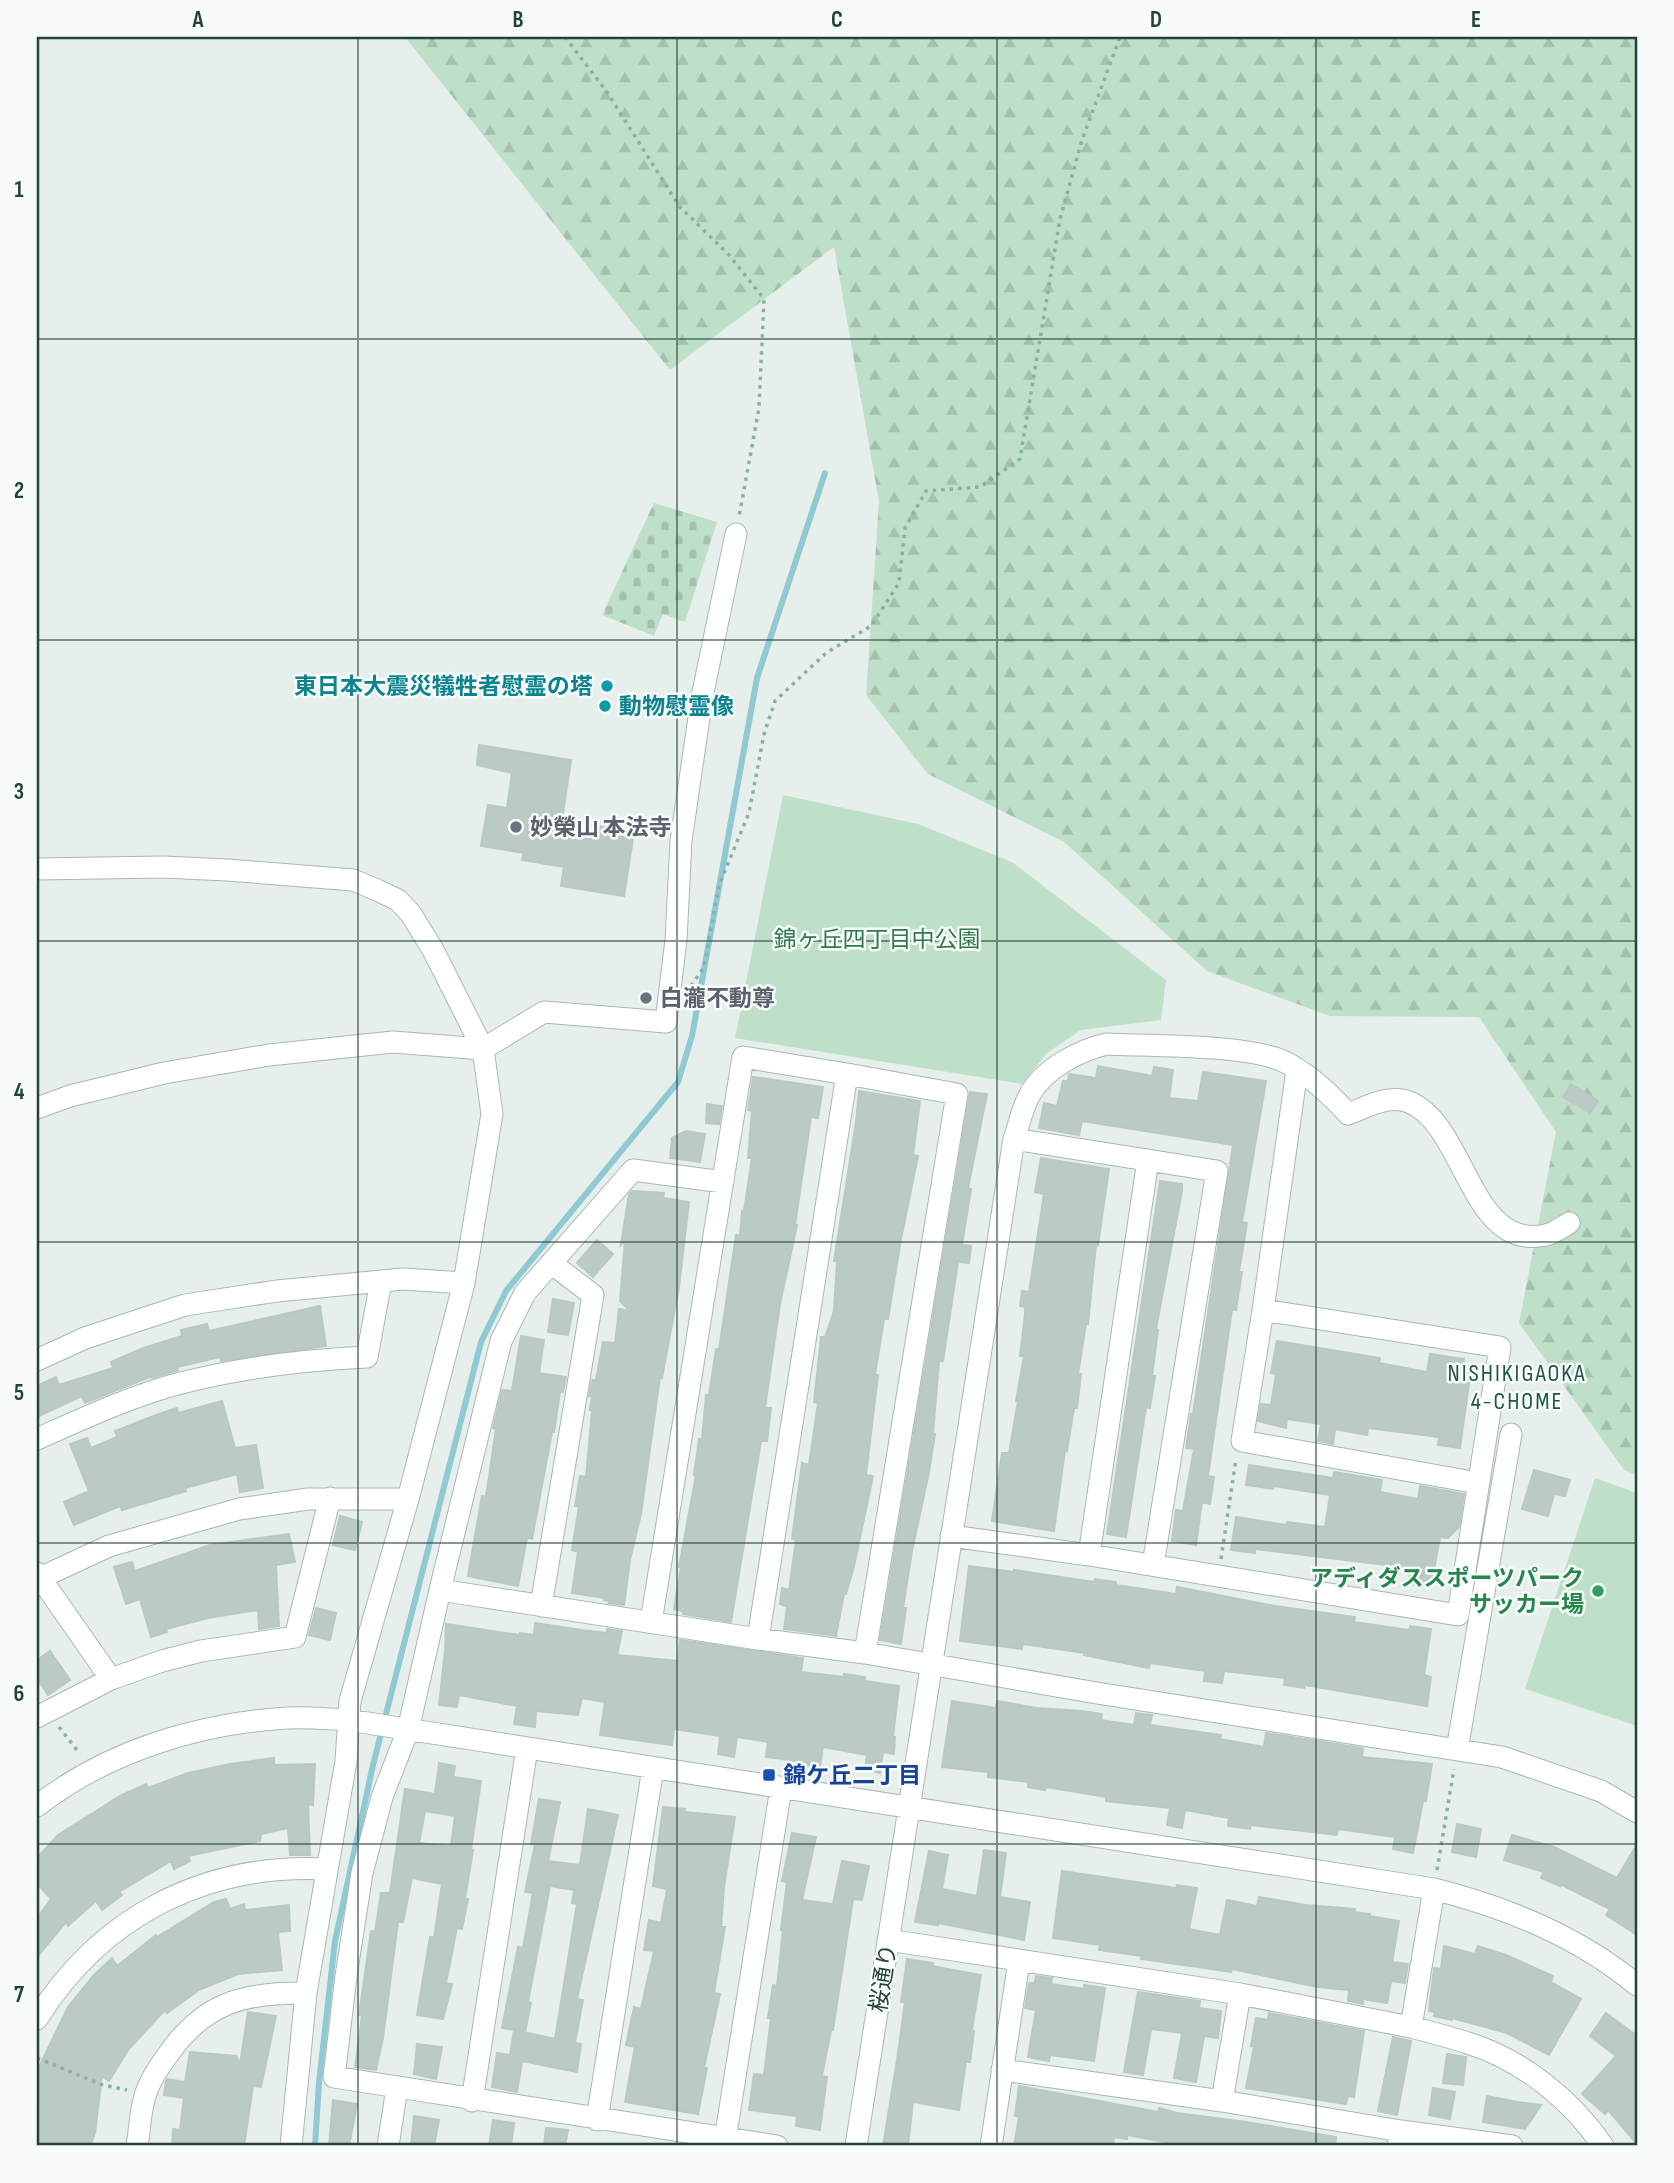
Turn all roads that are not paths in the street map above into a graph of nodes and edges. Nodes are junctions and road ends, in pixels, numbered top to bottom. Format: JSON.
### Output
{"nodes":[{"id":1,"x":736,"y":534,"type":"road end"},
{"id":2,"x":37,"y":869,"type":"edge"},
{"id":3,"x":483,"y":1049,"type":"junction"},
{"id":4,"x":1297,"y":1070,"type":"junction"},
{"id":5,"x":847,"y":1074,"type":"junction"},
{"id":6,"x":37,"y":1108,"type":"edge"},
{"id":7,"x":1014,"y":1139,"type":"junction"},
{"id":8,"x":1148,"y":1160,"type":"junction"},
{"id":9,"x":723,"y":1182,"type":"junction"},
{"id":10,"x":1569,"y":1223,"type":"dead end"},
{"id":11,"x":551,"y":1263,"type":"junction"},
{"id":12,"x":381,"y":1281,"type":"junction"},
{"id":13,"x":464,"y":1283,"type":"junction"},
{"id":14,"x":1263,"y":1310,"type":"junction"},
{"id":15,"x":37,"y":1360,"type":"edge"},
{"id":16,"x":1511,"y":1434,"type":"dead end"},
{"id":17,"x":37,"y":1439,"type":"edge"},
{"id":18,"x":1478,"y":1483,"type":"junction"},
{"id":19,"x":330,"y":1497,"type":"junction"},
{"id":20,"x":408,"y":1499,"type":"junction"},
{"id":21,"x":951,"y":1536,"type":"junction"},
{"id":22,"x":1089,"y":1555,"type":"junction"},
{"id":23,"x":1153,"y":1565,"type":"junction"},
{"id":24,"x":38,"y":1576,"type":"edge"},
{"id":25,"x":440,"y":1590,"type":"junction"},
{"id":26,"x":541,"y":1606,"type":"junction"},
{"id":27,"x":651,"y":1622,"type":"junction"},
{"id":28,"x":758,"y":1639,"type":"junction"},
{"id":29,"x":864,"y":1653,"type":"junction"},
{"id":30,"x":931,"y":1664,"type":"junction"},
{"id":31,"x":111,"y":1679,"type":"junction"},
{"id":32,"x":37,"y":1717,"type":"edge"},
{"id":33,"x":348,"y":1720,"type":"junction"},
{"id":34,"x":400,"y":1728,"type":"junction"},
{"id":35,"x":527,"y":1748,"type":"junction"},
{"id":36,"x":1457,"y":1750,"type":"junction"},
{"id":37,"x":653,"y":1768,"type":"junction"},
{"id":38,"x":781,"y":1788,"type":"junction"},
{"id":39,"x":37,"y":1806,"type":"edge"},
{"id":40,"x":908,"y":1809,"type":"junction"},
{"id":41,"x":1637,"y":1812,"type":"edge"},
{"id":42,"x":326,"y":1869,"type":"junction"},
{"id":43,"x":1436,"y":1880,"type":"junction"},
{"id":44,"x":888,"y":1940,"type":"junction"},
{"id":45,"x":1019,"y":1961,"type":"junction"},
{"id":46,"x":1637,"y":1984,"type":"edge"},
{"id":47,"x":306,"y":1993,"type":"junction"},
{"id":48,"x":1240,"y":1994,"type":"junction"},
{"id":49,"x":37,"y":2019,"type":"edge"},
{"id":50,"x":1411,"y":2027,"type":"junction"},
{"id":51,"x":1002,"y":2070,"type":"junction"},
{"id":52,"x":397,"y":2088,"type":"junction"},
{"id":53,"x":472,"y":2101,"type":"junction"},
{"id":54,"x":1222,"y":2101,"type":"junction"},
{"id":55,"x":597,"y":2120,"type":"junction"},
{"id":56,"x":1399,"y":2138,"type":"edge"},
{"id":57,"x":724,"y":2143,"type":"edge"},
{"id":58,"x":138,"y":2146,"type":"edge"},
{"id":59,"x":291,"y":2146,"type":"edge"},
{"id":60,"x":388,"y":2146,"type":"edge"},
{"id":61,"x":777,"y":2146,"type":"edge"},
{"id":62,"x":856,"y":2146,"type":"edge"},
{"id":63,"x":991,"y":2146,"type":"edge"},
{"id":64,"x":1512,"y":2146,"type":"edge"},
{"id":65,"x":1603,"y":2146,"type":"edge"}],
"edges":[{"from":1,"to":3,"type":"street"},
{"from":2,"to":3,"type":"street"},
{"from":3,"to":6,"type":"street"},
{"from":3,"to":13,"type":"street"},
{"from":4,"to":7,"type":"street","name":"桜通り"},
{"from":4,"to":10,"type":"street","name":"桜通り"},
{"from":4,"to":14,"type":"street"},
{"from":5,"to":9,"type":"street"},
{"from":5,"to":28,"type":"street"},
{"from":5,"to":29,"type":"street"},
{"from":7,"to":8,"type":"street"},
{"from":7,"to":21,"type":"street","name":"桜通り"},
{"from":8,"to":22,"type":"street"},
{"from":8,"to":23,"type":"street"},
{"from":9,"to":11,"type":"street"},
{"from":9,"to":27,"type":"street"},
{"from":11,"to":25,"type":"street"},
{"from":11,"to":26,"type":"street"},
{"from":12,"to":13,"type":"street"},
{"from":12,"to":15,"type":"street"},
{"from":12,"to":17,"type":"street"},
{"from":13,"to":20,"type":"street"},
{"from":14,"to":18,"type":"street"},
{"from":14,"to":18,"type":"street"},
{"from":16,"to":36,"type":"street"},
{"from":18,"to":23,"type":"street"},
{"from":19,"to":20,"type":"street"},
{"from":19,"to":24,"type":"street"},
{"from":19,"to":31,"type":"street"},
{"from":20,"to":33,"type":"street"},
{"from":21,"to":22,"type":"street"},
{"from":21,"to":30,"type":"street","name":"桜通り"},
{"from":22,"to":23,"type":"street"},
{"from":24,"to":31,"type":"street"},
{"from":25,"to":26,"type":"street"},
{"from":25,"to":34,"type":"street"},
{"from":26,"to":27,"type":"street"},
{"from":27,"to":28,"type":"street"},
{"from":28,"to":29,"type":"street"},
{"from":29,"to":30,"type":"street"},
{"from":30,"to":36,"type":"street"},
{"from":30,"to":40,"type":"street","name":"桜通り"},
{"from":31,"to":32,"type":"street"},
{"from":33,"to":34,"type":"street"},
{"from":33,"to":39,"type":"street"},
{"from":33,"to":42,"type":"street"},
{"from":34,"to":35,"type":"street"},
{"from":34,"to":52,"type":"street"},
{"from":35,"to":37,"type":"street"},
{"from":35,"to":53,"type":"street"},
{"from":36,"to":41,"type":"street"},
{"from":37,"to":38,"type":"street"},
{"from":37,"to":55,"type":"street"},
{"from":38,"to":40,"type":"street"},
{"from":38,"to":57,"type":"street"},
{"from":40,"to":43,"type":"street"},
{"from":40,"to":44,"type":"street","name":"桜通り"},
{"from":42,"to":47,"type":"street"},
{"from":42,"to":49,"type":"street"},
{"from":43,"to":46,"type":"street"},
{"from":43,"to":50,"type":"street"},
{"from":44,"to":45,"type":"street"},
{"from":44,"to":62,"type":"street","name":"桜通り"},
{"from":45,"to":48,"type":"street"},
{"from":45,"to":51,"type":"street"},
{"from":47,"to":58,"type":"street"},
{"from":47,"to":59,"type":"street"},
{"from":48,"to":50,"type":"street"},
{"from":48,"to":54,"type":"street"},
{"from":50,"to":65,"type":"street"},
{"from":51,"to":54,"type":"street"},
{"from":51,"to":63,"type":"street"},
{"from":52,"to":53,"type":"street"},
{"from":52,"to":60,"type":"street"},
{"from":53,"to":55,"type":"street"},
{"from":54,"to":56,"type":"street"},
{"from":55,"to":57,"type":"street"},
{"from":56,"to":64,"type":"street"},
{"from":57,"to":61,"type":"street"}]}
